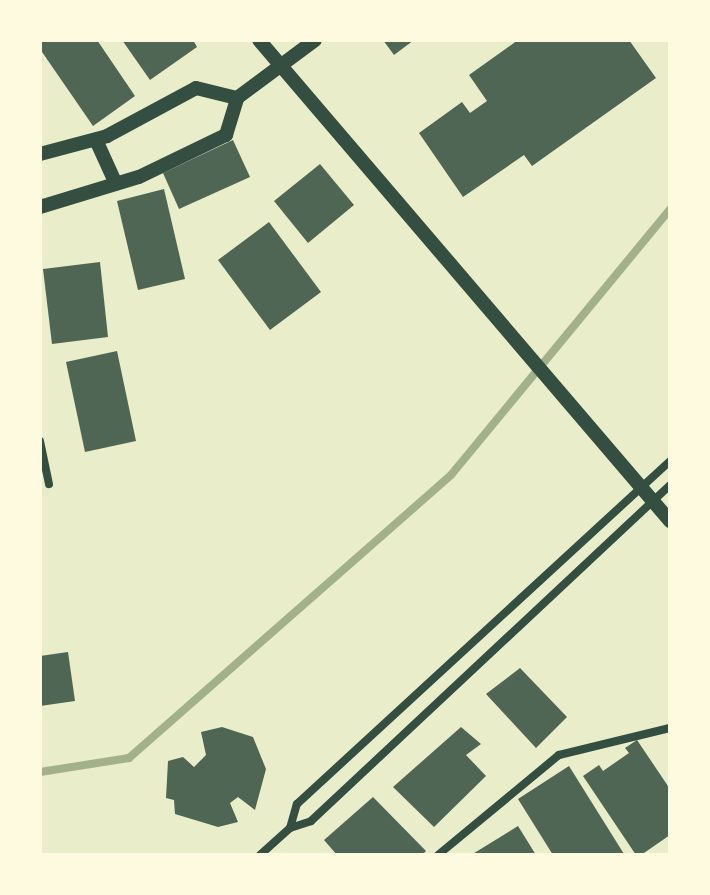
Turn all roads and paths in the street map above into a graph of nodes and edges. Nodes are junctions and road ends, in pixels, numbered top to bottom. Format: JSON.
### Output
{"nodes":[{"id":1,"x":259,"y":40,"type":"edge"},
{"id":2,"x":315,"y":40,"type":"edge"},
{"id":3,"x":280,"y":69,"type":"junction"},
{"id":4,"x":237,"y":98,"type":"junction"},
{"id":5,"x":96,"y":140,"type":"junction"},
{"id":6,"x":40,"y":154,"type":"edge"},
{"id":7,"x":116,"y":184,"type":"junction"},
{"id":8,"x":40,"y":207,"type":"edge"},
{"id":9,"x":40,"y":446,"type":"edge"},
{"id":10,"x":670,"y":461,"type":"edge"},
{"id":11,"x":49,"y":484,"type":"dead end"},
{"id":12,"x":639,"y":485,"type":"junction"},
{"id":13,"x":670,"y":485,"type":"edge"},
{"id":14,"x":652,"y":500,"type":"junction"},
{"id":15,"x":670,"y":521,"type":"edge"},
{"id":16,"x":555,"y":563,"type":"junction"},
{"id":17,"x":570,"y":577,"type":"junction"},
{"id":18,"x":670,"y":728,"type":"edge"},
{"id":19,"x":290,"y":828,"type":"junction"},
{"id":20,"x":260,"y":855,"type":"edge"},
{"id":21,"x":438,"y":855,"type":"edge"}],
"edges":[{"from":1,"to":3,"type":"street"},
{"from":2,"to":3,"type":"street"},
{"from":3,"to":4,"type":"street"},
{"from":3,"to":12,"type":"street"},
{"from":4,"to":5,"type":"street"},
{"from":4,"to":7,"type":"street"},
{"from":5,"to":6,"type":"street"},
{"from":5,"to":7,"type":"street"},
{"from":7,"to":8,"type":"street"},
{"from":9,"to":11,"type":"street"},
{"from":10,"to":12,"type":"street"},
{"from":12,"to":14,"type":"street"},
{"from":12,"to":16,"type":"street"},
{"from":13,"to":14,"type":"street"},
{"from":14,"to":15,"type":"street"},
{"from":14,"to":17,"type":"street"},
{"from":16,"to":17,"type":"street"},
{"from":16,"to":19,"type":"street"},
{"from":17,"to":19,"type":"street"},
{"from":18,"to":21,"type":"street"},
{"from":19,"to":20,"type":"street"}]}
